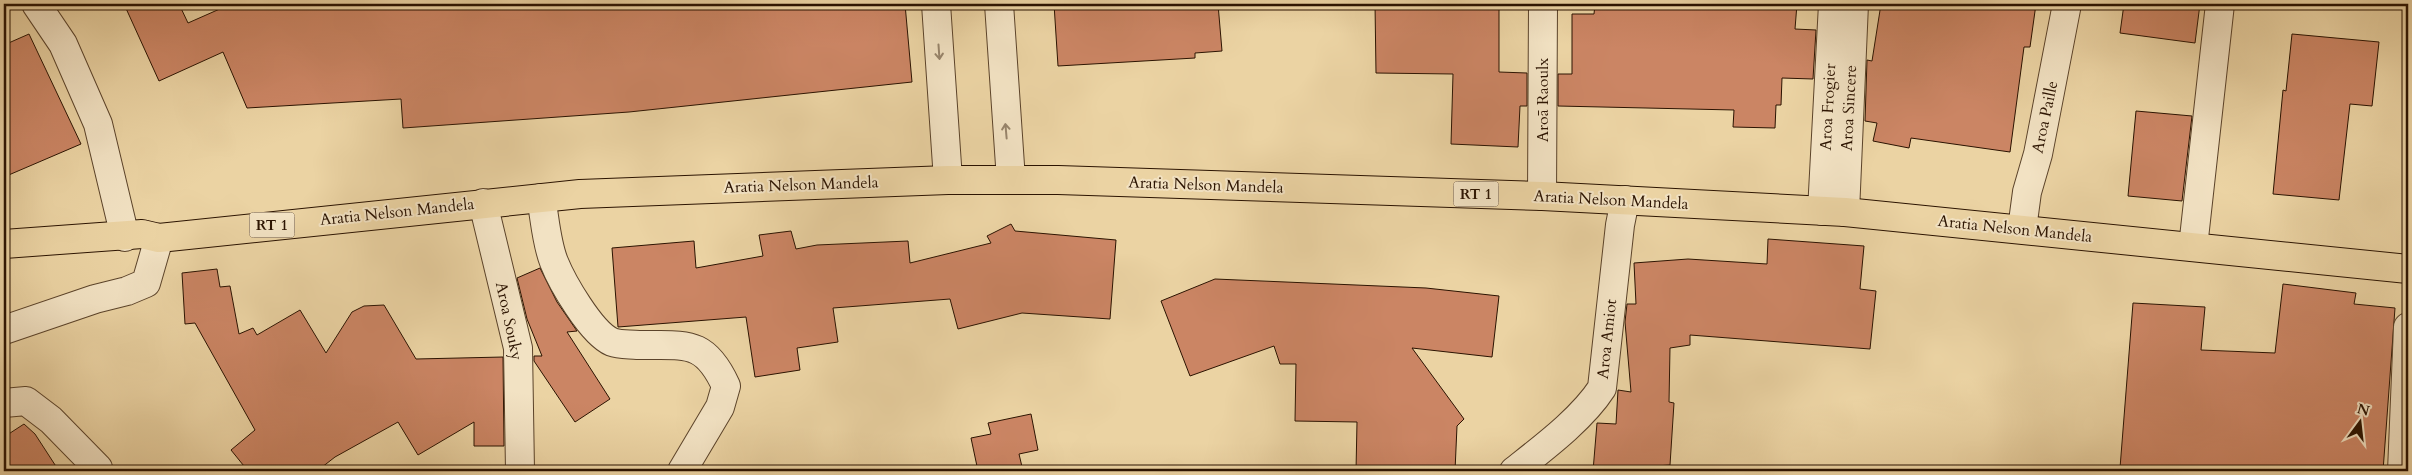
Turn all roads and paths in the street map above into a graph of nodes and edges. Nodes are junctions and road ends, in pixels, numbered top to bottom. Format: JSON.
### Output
{"nodes":[{"id":1,"x":36,"y":4,"type":"edge"},
{"id":2,"x":936,"y":4,"type":"edge"},
{"id":3,"x":999,"y":4,"type":"edge"},
{"id":4,"x":1543,"y":4,"type":"edge"},
{"id":5,"x":1832,"y":4,"type":"edge"},
{"id":6,"x":1854,"y":4,"type":"edge"},
{"id":7,"x":2067,"y":4,"type":"edge"},
{"id":8,"x":2220,"y":4,"type":"edge"},
{"id":9,"x":948,"y":180,"type":"junction"},
{"id":10,"x":1011,"y":180,"type":"junction"},
{"id":11,"x":1542,"y":196,"type":"junction"},
{"id":12,"x":541,"y":198,"type":"junction"},
{"id":13,"x":1625,"y":200,"type":"junction"},
{"id":14,"x":483,"y":202,"type":"junction"},
{"id":15,"x":1833,"y":211,"type":"junction"},
{"id":16,"x":2022,"y":229,"type":"junction"},
{"id":17,"x":124,"y":236,"type":"junction"},
{"id":18,"x":159,"y":238,"type":"junction"},
{"id":19,"x":4,"y":244,"type":"edge"},
{"id":20,"x":2193,"y":247,"type":"junction"},
{"id":21,"x":2408,"y":269,"type":"edge"},
{"id":22,"x":2408,"y":327,"type":"edge"},
{"id":23,"x":4,"y":330,"type":"edge"},
{"id":24,"x":4,"y":403,"type":"edge"},
{"id":25,"x":98,"y":468,"type":"dead end"},
{"id":26,"x":520,"y":471,"type":"edge"},
{"id":27,"x":682,"y":471,"type":"edge"},
{"id":28,"x":1514,"y":471,"type":"edge"},
{"id":29,"x":2402,"y":471,"type":"edge"}],
"edges":[{"from":1,"to":17,"type":"street"},
{"from":2,"to":9,"type":"street","one_way":true},
{"from":10,"to":3,"type":"street","one_way":true},
{"from":4,"to":11,"type":"street","name":"Aroā Raoulx"},
{"from":5,"to":15,"type":"street","name":"Aroa Frogier"},
{"from":6,"to":15,"type":"street","name":"Aroa Sincere"},
{"from":7,"to":16,"type":"street","name":"Aroa Paille"},
{"from":8,"to":20,"type":"street"},
{"from":9,"to":10,"type":"main road","name":"Aratia Nelson Mandela","number":"RT 1"},
{"from":9,"to":12,"type":"main road","name":"Aratia Nelson Mandela","number":"RT 1"},
{"from":10,"to":11,"type":"main road","name":"Aratia Nelson Mandela","number":"RT 1"},
{"from":11,"to":13,"type":"main road","name":"Aratia Nelson Mandela","number":"RT 1"},
{"from":12,"to":14,"type":"main road","name":"Aratia Nelson Mandela","number":"RT 1"},
{"from":12,"to":27,"type":"street"},
{"from":13,"to":15,"type":"main road","name":"Aratia Nelson Mandela","number":"RT 1"},
{"from":13,"to":28,"type":"street","name":"Aroa Amiot"},
{"from":14,"to":18,"type":"main road","name":"Aratia Nelson Mandela","number":"RT 1"},
{"from":14,"to":26,"type":"street","name":"Aroa Souky"},
{"from":15,"to":16,"type":"main road","name":"Aratia Nelson Mandela","number":"RT 1"},
{"from":16,"to":20,"type":"main road","name":"Aratia Nelson Mandela","number":"RT 1"},
{"from":17,"to":18,"type":"main road","name":"Aratia Nelson Mandela","number":"RT 1"},
{"from":17,"to":19,"type":"main road","name":"Aratia Nelson Mandela","number":"RT 1"},
{"from":18,"to":23,"type":"street"},
{"from":20,"to":21,"type":"main road","name":"Aratia Nelson Mandela","number":"RT 1"},
{"from":22,"to":29,"type":"street"},
{"from":24,"to":25,"type":"street"}]}
